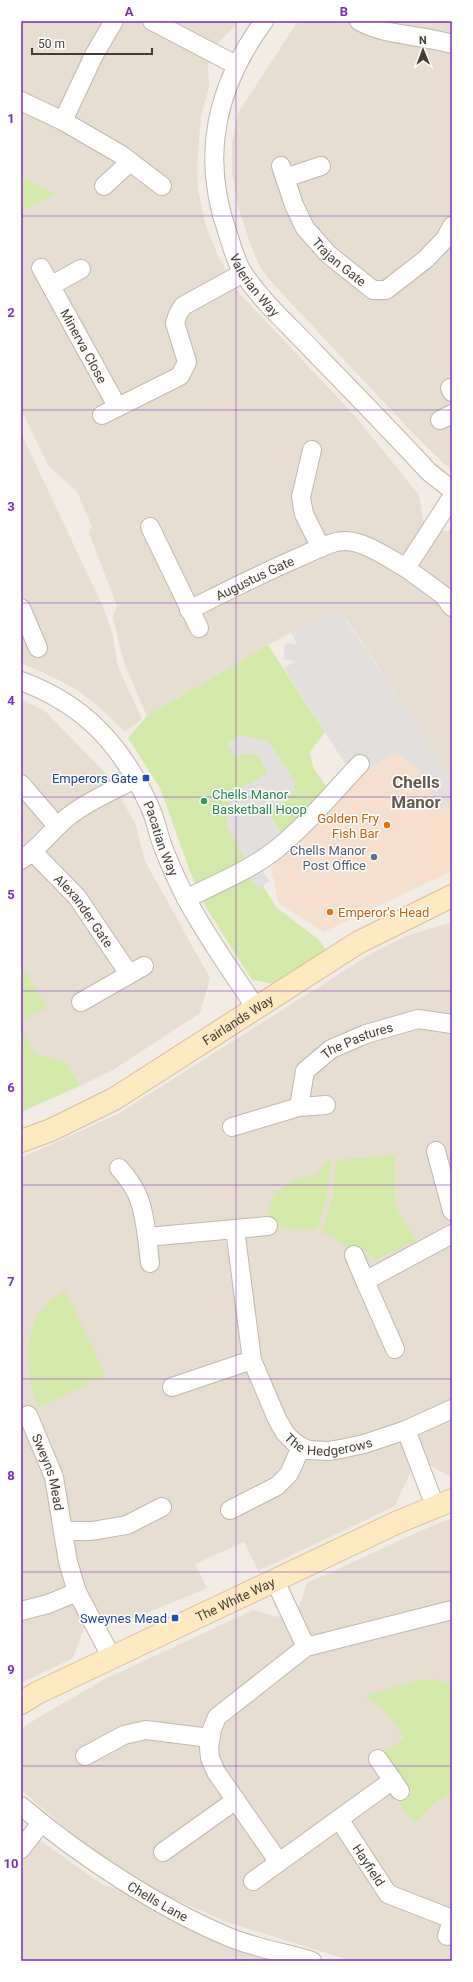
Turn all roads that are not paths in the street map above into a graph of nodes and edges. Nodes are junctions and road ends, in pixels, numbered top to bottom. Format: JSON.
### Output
{"nodes":[{"id":1,"x":114,"y":21,"type":"edge"},
{"id":2,"x":152,"y":21,"type":"edge"},
{"id":3,"x":264,"y":21,"type":"edge"},
{"id":4,"x":359,"y":21,"type":"edge"},
{"id":5,"x":452,"y":44,"type":"edge"},
{"id":6,"x":236,"y":65,"type":"junction"},
{"id":7,"x":21,"y":101,"type":"edge"},
{"id":8,"x":63,"y":122,"type":"junction"},
{"id":9,"x":130,"y":162,"type":"junction"},
{"id":10,"x":321,"y":166,"type":"dead end"},
{"id":11,"x":104,"y":186,"type":"dead end"},
{"id":12,"x":162,"y":186,"type":"dead end"},
{"id":13,"x":452,"y":226,"type":"edge"},
{"id":14,"x":42,"y":268,"type":"dead end"},
{"id":15,"x":81,"y":269,"type":"dead end"},
{"id":16,"x":243,"y":273,"type":"junction"},
{"id":17,"x":52,"y":286,"type":"junction"},
{"id":18,"x":312,"y":450,"type":"dead end"},
{"id":19,"x":452,"y":490,"type":"edge"},
{"id":20,"x":452,"y":496,"type":"edge"},
{"id":21,"x":150,"y":527,"type":"dead end"},
{"id":22,"x":321,"y":548,"type":"junction"},
{"id":23,"x":406,"y":568,"type":"junction"},
{"id":24,"x":452,"y":607,"type":"edge"},
{"id":25,"x":21,"y":608,"type":"edge"},
{"id":26,"x":189,"y":610,"type":"junction"},
{"id":27,"x":199,"y":628,"type":"dead end"},
{"id":28,"x":38,"y":648,"type":"dead end"},
{"id":29,"x":21,"y":681,"type":"edge"},
{"id":30,"x":360,"y":764,"type":"dead end"},
{"id":31,"x":135,"y":779,"type":"junction"},
{"id":32,"x":21,"y":784,"type":"edge"},
{"id":33,"x":57,"y":826,"type":"junction"},
{"id":34,"x":27,"y":856,"type":"edge"},
{"id":35,"x":452,"y":896,"type":"edge"},
{"id":36,"x":186,"y":899,"type":"junction"},
{"id":37,"x":81,"y":1002,"type":"dead end"},
{"id":38,"x":256,"y":1008,"type":"junction"},
{"id":39,"x":452,"y":1024,"type":"edge"},
{"id":40,"x":326,"y":1105,"type":"dead end"},
{"id":41,"x":299,"y":1107,"type":"junction"},
{"id":42,"x":232,"y":1128,"type":"dead end"},
{"id":43,"x":21,"y":1142,"type":"edge"},
{"id":44,"x":436,"y":1151,"type":"dead end"},
{"id":45,"x":119,"y":1168,"type":"dead end"},
{"id":46,"x":452,"y":1211,"type":"edge"},
{"id":47,"x":268,"y":1226,"type":"dead end"},
{"id":48,"x":235,"y":1229,"type":"junction"},
{"id":49,"x":452,"y":1234,"type":"edge"},
{"id":50,"x":147,"y":1237,"type":"junction"},
{"id":51,"x":354,"y":1255,"type":"dead end"},
{"id":52,"x":150,"y":1264,"type":"dead end"},
{"id":53,"x":365,"y":1281,"type":"junction"},
{"id":54,"x":395,"y":1349,"type":"dead end"},
{"id":55,"x":252,"y":1360,"type":"junction"},
{"id":56,"x":172,"y":1387,"type":"dead end"},
{"id":57,"x":452,"y":1409,"type":"edge"},
{"id":58,"x":28,"y":1415,"type":"dead end"},
{"id":59,"x":406,"y":1430,"type":"junction"},
{"id":60,"x":301,"y":1447,"type":"junction"},
{"id":61,"x":444,"y":1503,"type":"edge"},
{"id":62,"x":162,"y":1508,"type":"dead end"},
{"id":63,"x":230,"y":1510,"type":"dead end"},
{"id":64,"x":64,"y":1531,"type":"junction"},
{"id":65,"x":275,"y":1581,"type":"junction"},
{"id":66,"x":77,"y":1592,"type":"junction"},
{"id":67,"x":452,"y":1610,"type":"edge"},
{"id":68,"x":21,"y":1611,"type":"edge"},
{"id":69,"x":306,"y":1647,"type":"junction"},
{"id":70,"x":112,"y":1658,"type":"junction"},
{"id":71,"x":21,"y":1703,"type":"edge"},
{"id":72,"x":210,"y":1738,"type":"junction"},
{"id":73,"x":85,"y":1756,"type":"dead end"},
{"id":74,"x":378,"y":1759,"type":"dead end"},
{"id":75,"x":236,"y":1800,"type":"junction"},
{"id":76,"x":21,"y":1806,"type":"edge"},
{"id":77,"x":339,"y":1819,"type":"junction"},
{"id":78,"x":41,"y":1823,"type":"junction"},
{"id":79,"x":21,"y":1849,"type":"edge"},
{"id":80,"x":163,"y":1852,"type":"dead end"},
{"id":81,"x":278,"y":1861,"type":"junction"},
{"id":82,"x":253,"y":1881,"type":"dead end"},
{"id":83,"x":450,"y":1925,"type":"edge"},
{"id":84,"x":312,"y":1961,"type":"edge"}],
"edges":[{"from":1,"to":8,"type":"street"},
{"from":2,"to":6,"type":"street"},
{"from":3,"to":6,"type":"street","name":"Valerian Way"},
{"from":4,"to":5,"type":"street"},
{"from":6,"to":16,"type":"street","name":"Valerian Way"},
{"from":7,"to":8,"type":"street"},
{"from":8,"to":9,"type":"street"},
{"from":9,"to":11,"type":"street"},
{"from":9,"to":12,"type":"street"},
{"from":10,"to":13,"type":"street","name":"Trajan Gate"},
{"from":14,"to":17,"type":"street","name":"Minerva Close"},
{"from":15,"to":17,"type":"street"},
{"from":16,"to":17,"type":"street","name":"Minerva Close"},
{"from":16,"to":19,"type":"street","name":"Valerian Way"},
{"from":18,"to":22,"type":"street"},
{"from":20,"to":23,"type":"street"},
{"from":21,"to":26,"type":"street"},
{"from":22,"to":23,"type":"street","name":"Augustus Gate"},
{"from":22,"to":26,"type":"street","name":"Augustus Gate"},
{"from":23,"to":24,"type":"street","name":"Augustus Gate"},
{"from":25,"to":28,"type":"street"},
{"from":26,"to":27,"type":"street"},
{"from":29,"to":31,"type":"street","name":"Pacatian Way"},
{"from":30,"to":36,"type":"street"},
{"from":31,"to":33,"type":"street","name":"Alexander Gate"},
{"from":31,"to":36,"type":"street","name":"Pacatian Way"},
{"from":32,"to":33,"type":"street"},
{"from":33,"to":34,"type":"street","name":"Alexander Gate"},
{"from":34,"to":37,"type":"street","name":"Alexander Gate"},
{"from":35,"to":38,"type":"main road","name":"Fairlands Way"},
{"from":36,"to":38,"type":"street","name":"Pacatian Way"},
{"from":38,"to":43,"type":"main road","name":"Fairlands Way"},
{"from":39,"to":41,"type":"street","name":"The Pastures"},
{"from":40,"to":41,"type":"street"},
{"from":41,"to":42,"type":"street"},
{"from":44,"to":46,"type":"street"},
{"from":45,"to":50,"type":"street"},
{"from":47,"to":48,"type":"street"},
{"from":48,"to":50,"type":"street"},
{"from":48,"to":55,"type":"street","name":"The Hedgerows"},
{"from":49,"to":53,"type":"street"},
{"from":50,"to":52,"type":"street"},
{"from":51,"to":53,"type":"street"},
{"from":53,"to":54,"type":"street"},
{"from":55,"to":56,"type":"street"},
{"from":55,"to":60,"type":"street","name":"The Hedgerows"},
{"from":57,"to":59,"type":"street","name":"The Hedgerows"},
{"from":58,"to":64,"type":"street","name":"Sweyns Mead"},
{"from":59,"to":60,"type":"street","name":"The Hedgerows"},
{"from":59,"to":61,"type":"street"},
{"from":60,"to":63,"type":"street"},
{"from":61,"to":65,"type":"main road","name":"The White Way"},
{"from":62,"to":64,"type":"street"},
{"from":64,"to":66,"type":"street","name":"Sweyns Mead"},
{"from":65,"to":69,"type":"street"},
{"from":65,"to":70,"type":"main road","name":"The White Way"},
{"from":66,"to":68,"type":"street"},
{"from":66,"to":70,"type":"street","name":"Sweyns Mead"},
{"from":67,"to":69,"type":"street"},
{"from":69,"to":72,"type":"street"},
{"from":70,"to":71,"type":"main road","name":"The White Way"},
{"from":72,"to":73,"type":"street"},
{"from":72,"to":75,"type":"street"},
{"from":74,"to":77,"type":"street"},
{"from":75,"to":80,"type":"street"},
{"from":75,"to":81,"type":"street"},
{"from":76,"to":78,"type":"street","name":"Chells Lane"},
{"from":77,"to":81,"type":"street"},
{"from":77,"to":83,"type":"street","name":"Hayfield"},
{"from":78,"to":79,"type":"street"},
{"from":78,"to":84,"type":"street","name":"Chells Lane"},
{"from":81,"to":82,"type":"street"}]}
